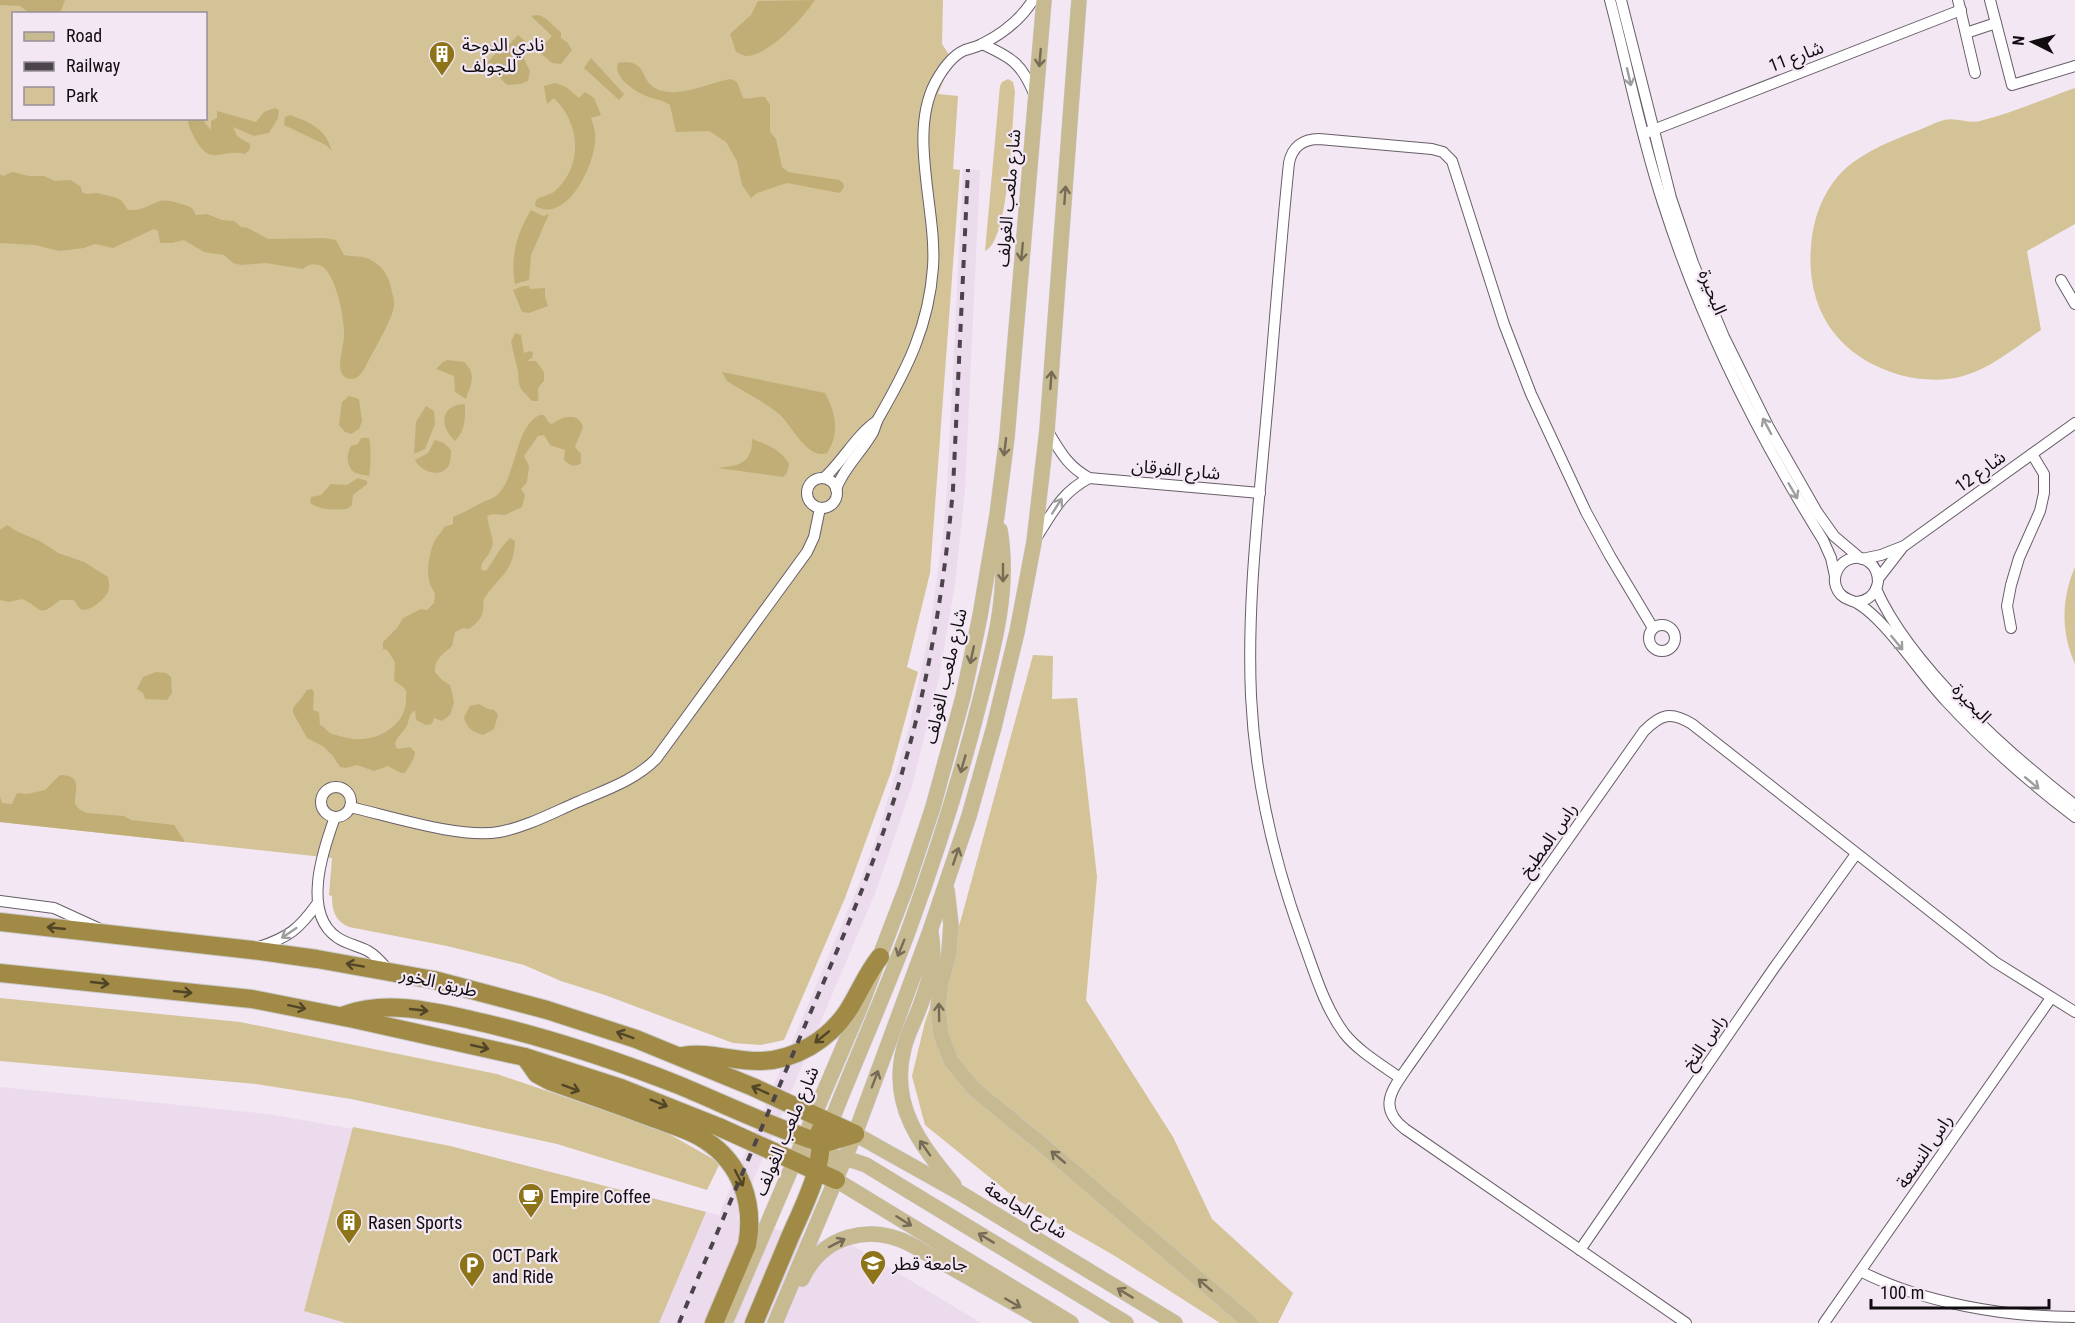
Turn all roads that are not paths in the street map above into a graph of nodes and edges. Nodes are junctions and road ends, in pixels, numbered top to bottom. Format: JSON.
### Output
{"nodes":[{"id":1,"x":1033,"y":0,"type":"edge"},
{"id":2,"x":1044,"y":0,"type":"edge"},
{"id":3,"x":1079,"y":0,"type":"edge"},
{"id":4,"x":1611,"y":0,"type":"edge"},
{"id":5,"x":1621,"y":0,"type":"edge"},
{"id":6,"x":1990,"y":0,"type":"edge"},
{"id":7,"x":1959,"y":5,"type":"edge"},
{"id":8,"x":1996,"y":23,"type":"junction"},
{"id":9,"x":1966,"y":33,"type":"junction"},
{"id":10,"x":982,"y":44,"type":"junction"},
{"id":11,"x":2075,"y":66,"type":"edge"},
{"id":12,"x":1975,"y":73,"type":"dead end"},
{"id":13,"x":1036,"y":101,"type":"junction"},
{"id":14,"x":1648,"y":132,"type":"junction"},
{"id":15,"x":2061,"y":280,"type":"dead end"},
{"id":16,"x":2075,"y":304,"type":"edge"},
{"id":17,"x":877,"y":421,"type":"junction"},
{"id":18,"x":2075,"y":423,"type":"edge"},
{"id":19,"x":1047,"y":430,"type":"junction"},
{"id":20,"x":2032,"y":454,"type":"junction"},
{"id":21,"x":1781,"y":460,"type":"junction"},
{"id":22,"x":824,"y":478,"type":"junction"},
{"id":23,"x":1089,"y":478,"type":"junction"},
{"id":24,"x":836,"y":489,"type":"junction"},
{"id":25,"x":1260,"y":493,"type":"junction"},
{"id":26,"x":820,"y":508,"type":"junction"},
{"id":27,"x":997,"y":515,"type":"junction"},
{"id":28,"x":1034,"y":542,"type":"junction"},
{"id":29,"x":1904,"y":546,"type":"junction"},
{"id":30,"x":1861,"y":558,"type":"junction"},
{"id":31,"x":1835,"y":576,"type":"junction"},
{"id":32,"x":1877,"y":584,"type":"junction"},
{"id":33,"x":1856,"y":602,"type":"junction"},
{"id":34,"x":1653,"y":628,"type":"dead end"},
{"id":35,"x":2011,"y":628,"type":"dead end"},
{"id":36,"x":2003,"y":750,"type":"junction"},
{"id":37,"x":2075,"y":805,"type":"edge"},
{"id":38,"x":350,"y":807,"type":"junction"},
{"id":39,"x":335,"y":817,"type":"junction"},
{"id":40,"x":2075,"y":817,"type":"edge"},
{"id":41,"x":1856,"y":854,"type":"junction"},
{"id":42,"x":946,"y":885,"type":"junction"},
{"id":43,"x":0,"y":901,"type":"edge"},
{"id":44,"x":317,"y":904,"type":"junction"},
{"id":45,"x":0,"y":922,"type":"edge"},
{"id":46,"x":930,"y":931,"type":"junction"},
{"id":47,"x":108,"y":933,"type":"junction"},
{"id":48,"x":252,"y":950,"type":"junction"},
{"id":49,"x":880,"y":957,"type":"junction"},
{"id":50,"x":389,"y":971,"type":"junction"},
{"id":51,"x":0,"y":973,"type":"edge"},
{"id":52,"x":2051,"y":998,"type":"junction"},
{"id":53,"x":2075,"y":1012,"type":"edge"},
{"id":54,"x":341,"y":1016,"type":"junction"},
{"id":55,"x":525,"y":1057,"type":"junction"},
{"id":56,"x":679,"y":1057,"type":"junction"},
{"id":57,"x":1400,"y":1078,"type":"junction"},
{"id":58,"x":813,"y":1114,"type":"junction"},
{"id":59,"x":831,"y":1122,"type":"junction"},
{"id":60,"x":855,"y":1134,"type":"junction"},
{"id":61,"x":820,"y":1150,"type":"junction"},
{"id":62,"x":845,"y":1158,"type":"junction"},
{"id":63,"x":794,"y":1160,"type":"junction"},
{"id":64,"x":836,"y":1180,"type":"junction"},
{"id":65,"x":962,"y":1194,"type":"junction"},
{"id":66,"x":1581,"y":1250,"type":"junction"},
{"id":67,"x":1862,"y":1272,"type":"junction"},
{"id":68,"x":2075,"y":1317,"type":"edge"},
{"id":69,"x":714,"y":1323,"type":"edge"},
{"id":70,"x":725,"y":1323,"type":"edge"},
{"id":71,"x":754,"y":1323,"type":"edge"},
{"id":72,"x":775,"y":1323,"type":"edge"},
{"id":73,"x":782,"y":1323,"type":"edge"},
{"id":74,"x":1057,"y":1323,"type":"edge"},
{"id":75,"x":1071,"y":1323,"type":"edge"},
{"id":76,"x":1126,"y":1323,"type":"edge"},
{"id":77,"x":1175,"y":1323,"type":"edge"},
{"id":78,"x":1250,"y":1323,"type":"edge"},
{"id":79,"x":1686,"y":1323,"type":"edge"},
{"id":80,"x":1824,"y":1323,"type":"edge"}],
"edges":[{"from":1,"to":10,"type":"street"},
{"from":2,"to":13,"type":"main road","name":"شارع ملعب الغولف","one_way":true},
{"from":19,"to":3,"type":"main road","one_way":true},
{"from":4,"to":14,"type":"street","name":"البحيرة","one_way":true},
{"from":5,"to":14,"type":"street","name":"البحيرة"},
{"from":6,"to":8,"type":"street"},
{"from":7,"to":9,"type":"street","name":"شارع 11"},
{"from":7,"to":14,"type":"street","name":"شارع 11"},
{"from":8,"to":9,"type":"street"},
{"from":8,"to":11,"type":"street"},
{"from":9,"to":12,"type":"street","name":"شارع 11"},
{"from":10,"to":13,"type":"street"},
{"from":10,"to":17,"type":"street"},
{"from":13,"to":27,"type":"main road","name":"شارع ملعب الغولف","one_way":true},
{"from":14,"to":21,"type":"street","name":"البحيرة"},
{"from":15,"to":16,"type":"street"},
{"from":17,"to":22,"type":"street"},
{"from":17,"to":24,"type":"street"},
{"from":18,"to":20,"type":"street","name":"شارع 12"},
{"from":19,"to":23,"type":"street"},
{"from":19,"to":28,"type":"main road"},
{"from":20,"to":29,"type":"street","name":"شارع 12"},
{"from":20,"to":35,"type":"street"},
{"from":21,"to":30,"type":"street","name":"البحيرة"},
{"from":21,"to":31,"type":"street","name":"البحيرة","one_way":true},
{"from":22,"to":24,"type":"street"},
{"from":22,"to":26,"type":"street"},
{"from":23,"to":25,"type":"street","name":"شارع الفرقان"},
{"from":28,"to":23,"type":"street","one_way":true},
{"from":24,"to":26,"type":"street"},
{"from":25,"to":34,"type":"street"},
{"from":25,"to":57,"type":"street"},
{"from":26,"to":38,"type":"street"},
{"from":27,"to":49,"type":"main road","name":"شارع ملعب الغولف","one_way":true},
{"from":27,"to":59,"type":"main road","name":"شارع ملعب الغولف","one_way":true},
{"from":42,"to":28,"type":"main road","one_way":true},
{"from":29,"to":30,"type":"street","name":"شارع 12"},
{"from":29,"to":32,"type":"street","name":"شارع 12"},
{"from":30,"to":31,"type":"street"},
{"from":30,"to":32,"type":"street"},
{"from":31,"to":33,"type":"street"},
{"from":32,"to":33,"type":"street"},
{"from":32,"to":36,"type":"street","name":"البحيرة"},
{"from":33,"to":36,"type":"street","name":"البحيرة","one_way":true},
{"from":36,"to":37,"type":"street","name":"البحيرة"},
{"from":36,"to":40,"type":"street","name":"البحيرة","one_way":true},
{"from":38,"to":39,"type":"street"},
{"from":38,"to":39,"type":"street"},
{"from":39,"to":44,"type":"street"},
{"from":41,"to":52,"type":"street","name":"راس المطبخ"},
{"from":41,"to":57,"type":"street","name":"راس المطبخ"},
{"from":41,"to":66,"type":"street","name":"راس النخ"},
{"from":42,"to":46,"type":"main road"},
{"from":78,"to":42,"type":"main road","one_way":true},
{"from":43,"to":47,"type":"street"},
{"from":44,"to":48,"type":"street","one_way":true},
{"from":44,"to":50,"type":"street"},
{"from":47,"to":45,"type":"highway","name":"طريق الخور","one_way":true},
{"from":60,"to":46,"type":"main road","one_way":true},
{"from":65,"to":46,"type":"main road","one_way":true},
{"from":47,"to":48,"type":"highway","name":"طريق الخور"},
{"from":50,"to":48,"type":"highway","name":"طريق الخور","one_way":true},
{"from":49,"to":56,"type":"highway","one_way":true},
{"from":49,"to":58,"type":"main road","name":"شارع ملعب الغولف"},
{"from":56,"to":50,"type":"highway","name":"طريق الخور","one_way":true},
{"from":51,"to":54,"type":"highway","one_way":true},
{"from":52,"to":53,"type":"street","name":"راس المطبخ"},
{"from":52,"to":67,"type":"street","name":"راس النسعة"},
{"from":54,"to":55,"type":"highway","one_way":true},
{"from":54,"to":61,"type":"highway","one_way":true},
{"from":55,"to":63,"type":"highway","one_way":true},
{"from":55,"to":69,"type":"highway","one_way":true},
{"from":58,"to":56,"type":"highway","name":"طريق الخور","one_way":true},
{"from":57,"to":66,"type":"street","name":"راس المطبخ"},
{"from":58,"to":59,"type":"highway","name":"طريق الخور"},
{"from":58,"to":61,"type":"highway"},
{"from":59,"to":60,"type":"highway","name":"طريق الخور"},
{"from":59,"to":61,"type":"main road","name":"شارع ملعب الغولف"},
{"from":60,"to":61,"type":"highway"},
{"from":60,"to":62,"type":"main road"},
{"from":60,"to":65,"type":"main road","name":"شارع الجامعة"},
{"from":61,"to":62,"type":"main road"},
{"from":61,"to":63,"type":"highway"},
{"from":61,"to":63,"type":"main road","name":"شارع ملعب الغولف"},
{"from":61,"to":64,"type":"highway"},
{"from":61,"to":71,"type":"highway"},
{"from":62,"to":64,"type":"main road"},
{"from":76,"to":62,"type":"main road","one_way":true},
{"from":63,"to":70,"type":"main road","name":"شارع ملعب الغولف"},
{"from":64,"to":72,"type":"main road"},
{"from":64,"to":75,"type":"main road","one_way":true},
{"from":77,"to":65,"type":"main road","name":"شارع الجامعة","one_way":true},
{"from":66,"to":79,"type":"street","name":"راس المطبخ"},
{"from":67,"to":68,"type":"street"},
{"from":67,"to":80,"type":"street","name":"راس النسعة"},
{"from":73,"to":74,"type":"main road","one_way":true}]}
